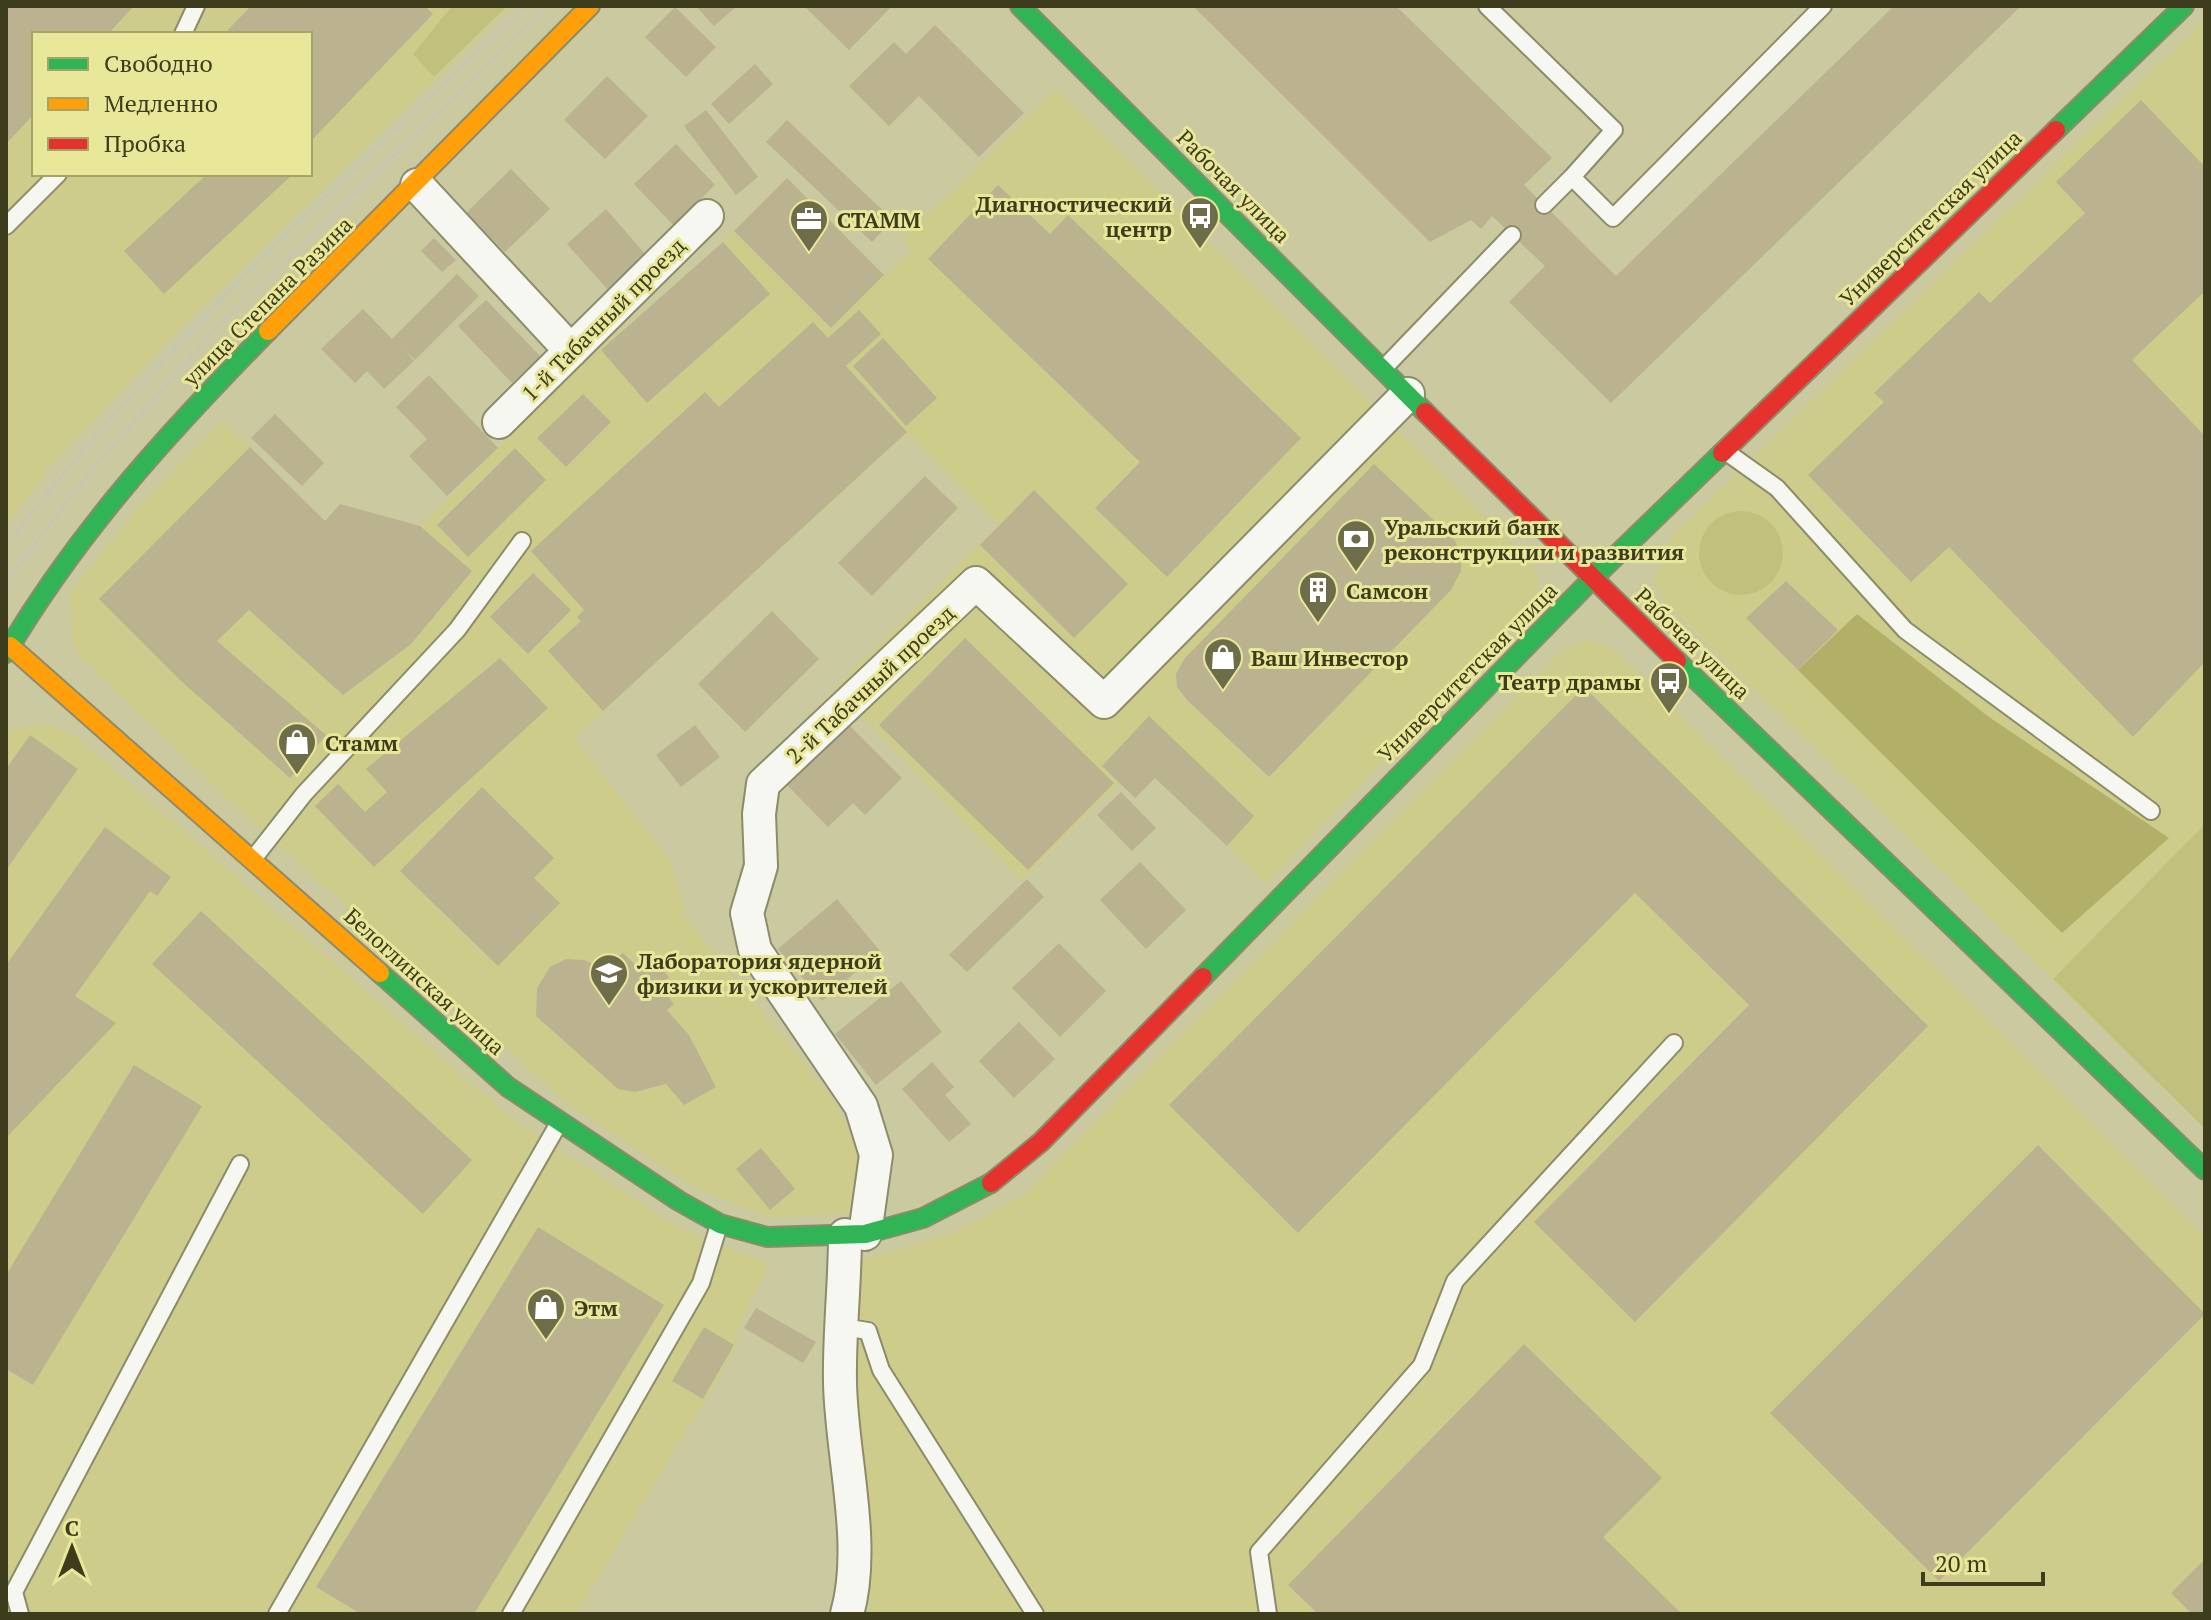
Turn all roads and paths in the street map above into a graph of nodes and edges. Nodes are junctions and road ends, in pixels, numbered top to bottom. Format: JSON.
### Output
{"nodes":[{"id":1,"x":196,"y":6,"type":"edge"},
{"id":2,"x":590,"y":6,"type":"edge"},
{"id":3,"x":1020,"y":6,"type":"edge"},
{"id":4,"x":1487,"y":6,"type":"edge"},
{"id":5,"x":1823,"y":6,"type":"edge"},
{"id":6,"x":2184,"y":6,"type":"edge"},
{"id":7,"x":184,"y":32,"type":"edge"},
{"id":8,"x":56,"y":176,"type":"edge"},
{"id":9,"x":1572,"y":177,"type":"junction"},
{"id":10,"x":417,"y":185,"type":"junction"},
{"id":11,"x":1544,"y":205,"type":"dead end"},
{"id":12,"x":707,"y":216,"type":"dead end"},
{"id":13,"x":6,"y":226,"type":"edge"},
{"id":14,"x":1512,"y":235,"type":"dead end"},
{"id":15,"x":571,"y":351,"type":"junction"},
{"id":16,"x":1383,"y":369,"type":"junction"},
{"id":17,"x":1408,"y":394,"type":"junction"},
{"id":18,"x":499,"y":422,"type":"dead end"},
{"id":19,"x":1724,"y":450,"type":"junction"},
{"id":20,"x":522,"y":541,"type":"dead end"},
{"id":21,"x":1592,"y":579,"type":"junction"},
{"id":22,"x":8,"y":650,"type":"edge"},
{"id":23,"x":2151,"y":811,"type":"dead end"},
{"id":24,"x":252,"y":860,"type":"junction"},
{"id":25,"x":1674,"y":1043,"type":"dead end"},
{"id":26,"x":559,"y":1123,"type":"junction"},
{"id":27,"x":240,"y":1164,"type":"dead end"},
{"id":28,"x":2205,"y":1170,"type":"edge"},
{"id":29,"x":720,"y":1224,"type":"junction"},
{"id":30,"x":855,"y":1235,"type":"junction"},
{"id":31,"x":843,"y":1327,"type":"junction"},
{"id":32,"x":20,"y":1614,"type":"edge"},
{"id":33,"x":277,"y":1614,"type":"edge"},
{"id":34,"x":511,"y":1614,"type":"edge"},
{"id":35,"x":847,"y":1614,"type":"edge"},
{"id":36,"x":1035,"y":1614,"type":"edge"},
{"id":37,"x":1268,"y":1614,"type":"edge"}],
"edges":[{"from":1,"to":7,"type":"lane"},
{"from":2,"to":10,"type":"main road","name":"улица Степана Разина"},
{"from":3,"to":16,"type":"main road","name":"Рабочая улица"},
{"from":4,"to":9,"type":"lane"},
{"from":5,"to":9,"type":"lane"},
{"from":6,"to":19,"type":"main road","name":"Университетская улица"},
{"from":8,"to":13,"type":"lane"},
{"from":9,"to":11,"type":"lane"},
{"from":10,"to":15,"type":"street"},
{"from":10,"to":22,"type":"main road","name":"улица Степана Разина"},
{"from":12,"to":15,"type":"street","name":"1-й Табачный проезд"},
{"from":14,"to":16,"type":"lane"},
{"from":15,"to":18,"type":"street","name":"1-й Табачный проезд"},
{"from":16,"to":17,"type":"main road","name":"Рабочая улица"},
{"from":17,"to":21,"type":"main road","name":"Рабочая улица"},
{"from":17,"to":30,"type":"street","name":"2-й Табачный проезд"},
{"from":19,"to":21,"type":"main road","name":"Университетская улица"},
{"from":19,"to":23,"type":"lane"},
{"from":20,"to":24,"type":"lane"},
{"from":21,"to":28,"type":"main road","name":"Рабочая улица"},
{"from":21,"to":30,"type":"main road","name":"Университетская улица"},
{"from":22,"to":24,"type":"main road","name":"Белоглинская улица"},
{"from":24,"to":26,"type":"main road","name":"Белоглинская улица"},
{"from":25,"to":37,"type":"lane"},
{"from":26,"to":29,"type":"main road","name":"Белоглинская улица"},
{"from":26,"to":33,"type":"lane"},
{"from":27,"to":32,"type":"lane"},
{"from":29,"to":30,"type":"main road","name":"Белоглинская улица"},
{"from":29,"to":34,"type":"lane"},
{"from":30,"to":31,"type":"street"},
{"from":31,"to":35,"type":"street"},
{"from":31,"to":36,"type":"lane"}]}
